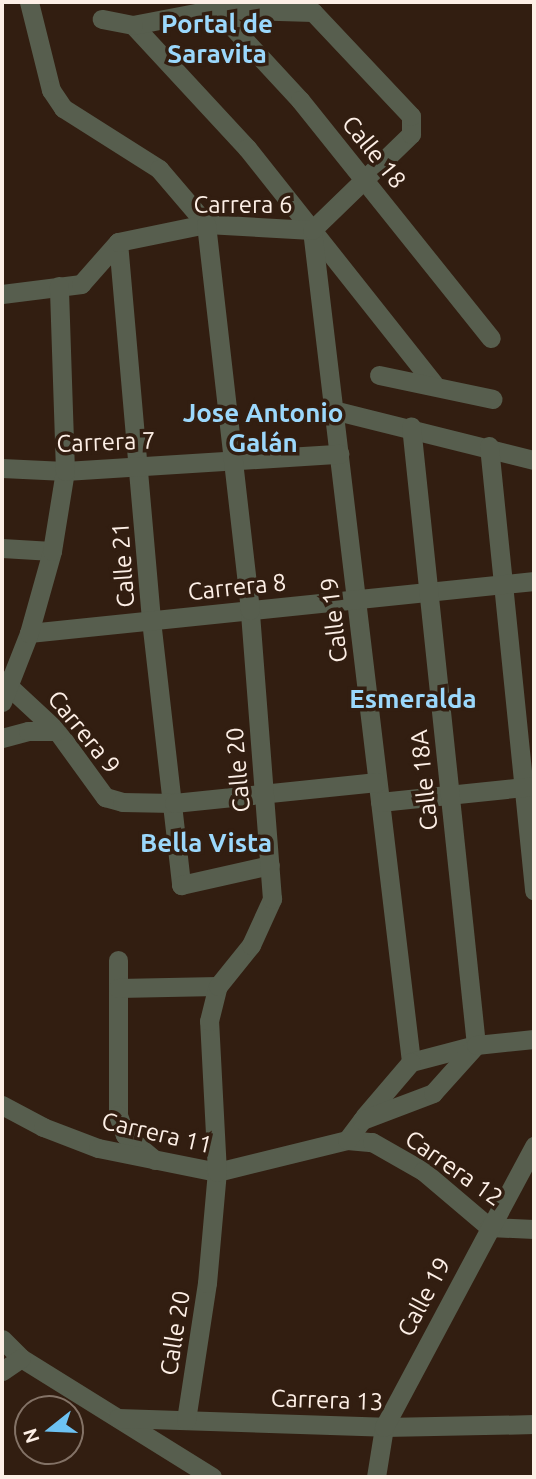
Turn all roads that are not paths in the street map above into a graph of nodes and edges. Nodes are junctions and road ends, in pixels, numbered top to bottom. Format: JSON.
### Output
{"nodes":[{"id":1,"x":29,"y":2,"type":"edge"},
{"id":2,"x":216,"y":5,"type":"edge"},
{"id":3,"x":102,"y":19,"type":"dead end"},
{"id":4,"x":133,"y":25,"type":"junction"},
{"id":5,"x":364,"y":177,"type":"junction"},
{"id":6,"x":206,"y":224,"type":"junction"},
{"id":7,"x":312,"y":230,"type":"junction"},
{"id":8,"x":118,"y":243,"type":"junction"},
{"id":9,"x":59,"y":286,"type":"junction"},
{"id":10,"x":2,"y":294,"type":"edge"},
{"id":11,"x":491,"y":338,"type":"dead end"},
{"id":12,"x":379,"y":375,"type":"dead end"},
{"id":13,"x":433,"y":383,"type":"junction"},
{"id":14,"x":493,"y":399,"type":"dead end"},
{"id":15,"x":333,"y":410,"type":"junction"},
{"id":16,"x":411,"y":426,"type":"junction"},
{"id":17,"x":489,"y":446,"type":"junction"},
{"id":18,"x":339,"y":454,"type":"junction"},
{"id":19,"x":534,"y":460,"type":"edge"},
{"id":20,"x":230,"y":461,"type":"junction"},
{"id":21,"x":141,"y":466,"type":"junction"},
{"id":22,"x":2,"y":468,"type":"edge"},
{"id":23,"x":65,"y":471,"type":"junction"},
{"id":24,"x":2,"y":548,"type":"edge"},
{"id":25,"x":52,"y":551,"type":"junction"},
{"id":26,"x":534,"y":581,"type":"edge"},
{"id":27,"x":503,"y":584,"type":"junction"},
{"id":28,"x":429,"y":592,"type":"junction"},
{"id":29,"x":356,"y":599,"type":"junction"},
{"id":30,"x":250,"y":610,"type":"junction"},
{"id":31,"x":151,"y":620,"type":"junction"},
{"id":32,"x":29,"y":633,"type":"junction"},
{"id":33,"x":6,"y":681,"type":"edge"},
{"id":34,"x":2,"y":702,"type":"edge"},
{"id":35,"x":57,"y":731,"type":"junction"},
{"id":36,"x":2,"y":738,"type":"edge"},
{"id":37,"x":377,"y":782,"type":"junction"},
{"id":38,"x":529,"y":787,"type":"edge"},
{"id":39,"x":264,"y":794,"type":"junction"},
{"id":40,"x":450,"y":795,"type":"junction"},
{"id":41,"x":380,"y":802,"type":"junction"},
{"id":42,"x":174,"y":803,"type":"junction"},
{"id":43,"x":270,"y":865,"type":"junction"},
{"id":44,"x":534,"y":891,"type":"edge"},
{"id":45,"x":118,"y":960,"type":"dead end"},
{"id":46,"x":218,"y":986,"type":"junction"},
{"id":47,"x":118,"y":988,"type":"junction"},
{"id":48,"x":534,"y":1039,"type":"edge"},
{"id":49,"x":476,"y":1045,"type":"junction"},
{"id":50,"x":411,"y":1062,"type":"junction"},
{"id":51,"x":2,"y":1105,"type":"edge"},
{"id":52,"x":362,"y":1120,"type":"junction"},
{"id":53,"x":347,"y":1140,"type":"junction"},
{"id":54,"x":534,"y":1146,"type":"edge"},
{"id":55,"x":159,"y":1163,"type":"junction"},
{"id":56,"x":217,"y":1172,"type":"junction"},
{"id":57,"x":489,"y":1227,"type":"junction"},
{"id":58,"x":534,"y":1229,"type":"edge"},
{"id":59,"x":2,"y":1339,"type":"edge"},
{"id":60,"x":21,"y":1358,"type":"junction"},
{"id":61,"x":2,"y":1371,"type":"edge"},
{"id":62,"x":118,"y":1418,"type":"junction"},
{"id":63,"x":186,"y":1420,"type":"junction"},
{"id":64,"x":534,"y":1424,"type":"edge"},
{"id":65,"x":384,"y":1427,"type":"junction"},
{"id":66,"x":212,"y":1477,"type":"edge"},
{"id":67,"x":376,"y":1477,"type":"edge"}],
"edges":[{"from":1,"to":6,"type":"street"},
{"from":2,"to":4,"type":"street"},
{"from":2,"to":5,"type":"street","name":"Calle 18"},
{"from":2,"to":5,"type":"street","name":"Carrera 6"},
{"from":3,"to":4,"type":"street"},
{"from":4,"to":7,"type":"street"},
{"from":5,"to":7,"type":"street","name":"Carrera 6"},
{"from":5,"to":11,"type":"street","name":"Calle 18"},
{"from":6,"to":7,"type":"street","name":"Carrera 6"},
{"from":6,"to":8,"type":"street","name":"Carrera 6"},
{"from":6,"to":20,"type":"street","name":"Calle 20"},
{"from":7,"to":13,"type":"street"},
{"from":7,"to":15,"type":"street","name":"Calle 19"},
{"from":8,"to":9,"type":"street"},
{"from":8,"to":21,"type":"street","name":"Calle 21"},
{"from":9,"to":10,"type":"street"},
{"from":9,"to":23,"type":"street"},
{"from":12,"to":13,"type":"street"},
{"from":13,"to":14,"type":"street"},
{"from":15,"to":16,"type":"street"},
{"from":15,"to":18,"type":"street","name":"Calle 19"},
{"from":16,"to":17,"type":"street"},
{"from":16,"to":28,"type":"street","name":"Calle 18A"},
{"from":17,"to":19,"type":"street"},
{"from":17,"to":27,"type":"street"},
{"from":18,"to":20,"type":"street","name":"Carrera 7"},
{"from":18,"to":29,"type":"street","name":"Calle 19"},
{"from":20,"to":21,"type":"street","name":"Carrera 7"},
{"from":20,"to":30,"type":"street","name":"Calle 20"},
{"from":21,"to":23,"type":"street","name":"Carrera 7"},
{"from":21,"to":31,"type":"street","name":"Calle 21"},
{"from":22,"to":23,"type":"street","name":"Carrera 7"},
{"from":23,"to":25,"type":"street"},
{"from":24,"to":25,"type":"street"},
{"from":25,"to":32,"type":"street"},
{"from":26,"to":27,"type":"street","name":"Carrera 8"},
{"from":27,"to":28,"type":"street","name":"Carrera 8"},
{"from":27,"to":38,"type":"street"},
{"from":28,"to":29,"type":"street","name":"Carrera 8"},
{"from":28,"to":40,"type":"street","name":"Calle 18A"},
{"from":29,"to":30,"type":"street","name":"Carrera 8"},
{"from":29,"to":37,"type":"street","name":"Calle 19"},
{"from":30,"to":31,"type":"street","name":"Carrera 8"},
{"from":30,"to":39,"type":"street","name":"Calle 20"},
{"from":31,"to":32,"type":"street","name":"Carrera 8"},
{"from":31,"to":42,"type":"street","name":"Calle 21"},
{"from":32,"to":33,"type":"street"},
{"from":33,"to":34,"type":"street"},
{"from":33,"to":35,"type":"street","name":"Carrera 9"},
{"from":35,"to":36,"type":"street"},
{"from":35,"to":42,"type":"street","name":"Carrera 9"},
{"from":37,"to":39,"type":"street","name":"Carrera 9"},
{"from":37,"to":41,"type":"street","name":"Calle 19"},
{"from":38,"to":40,"type":"street"},
{"from":38,"to":44,"type":"street"},
{"from":39,"to":42,"type":"street","name":"Carrera 9"},
{"from":39,"to":43,"type":"street","name":"Calle 20"},
{"from":40,"to":41,"type":"street"},
{"from":40,"to":49,"type":"street","name":"Calle 18A"},
{"from":41,"to":50,"type":"street","name":"Calle 19"},
{"from":42,"to":43,"type":"street","name":"Calle 21"},
{"from":43,"to":46,"type":"street","name":"Calle 20"},
{"from":45,"to":47,"type":"street"},
{"from":46,"to":47,"type":"street"},
{"from":46,"to":56,"type":"street","name":"Calle 20"},
{"from":47,"to":55,"type":"street"},
{"from":48,"to":49,"type":"street"},
{"from":49,"to":50,"type":"street"},
{"from":49,"to":52,"type":"street"},
{"from":50,"to":52,"type":"street"},
{"from":51,"to":55,"type":"street","name":"Carrera 11"},
{"from":52,"to":53,"type":"street"},
{"from":53,"to":56,"type":"street","name":"Carrera 11"},
{"from":53,"to":57,"type":"street","name":"Carrera 12"},
{"from":54,"to":57,"type":"street","name":"Calle 19"},
{"from":55,"to":56,"type":"street","name":"Carrera 11"},
{"from":56,"to":63,"type":"street","name":"Calle 20"},
{"from":57,"to":58,"type":"street","name":"Carrera 12"},
{"from":57,"to":65,"type":"street","name":"Calle 19"},
{"from":59,"to":60,"type":"street"},
{"from":60,"to":61,"type":"street"},
{"from":60,"to":62,"type":"street"},
{"from":62,"to":63,"type":"street","name":"Carrera 13"},
{"from":62,"to":66,"type":"street"},
{"from":63,"to":65,"type":"street","name":"Carrera 13"},
{"from":64,"to":65,"type":"street","name":"Carrera 13"},
{"from":65,"to":67,"type":"street","name":"Calle 19"}]}
